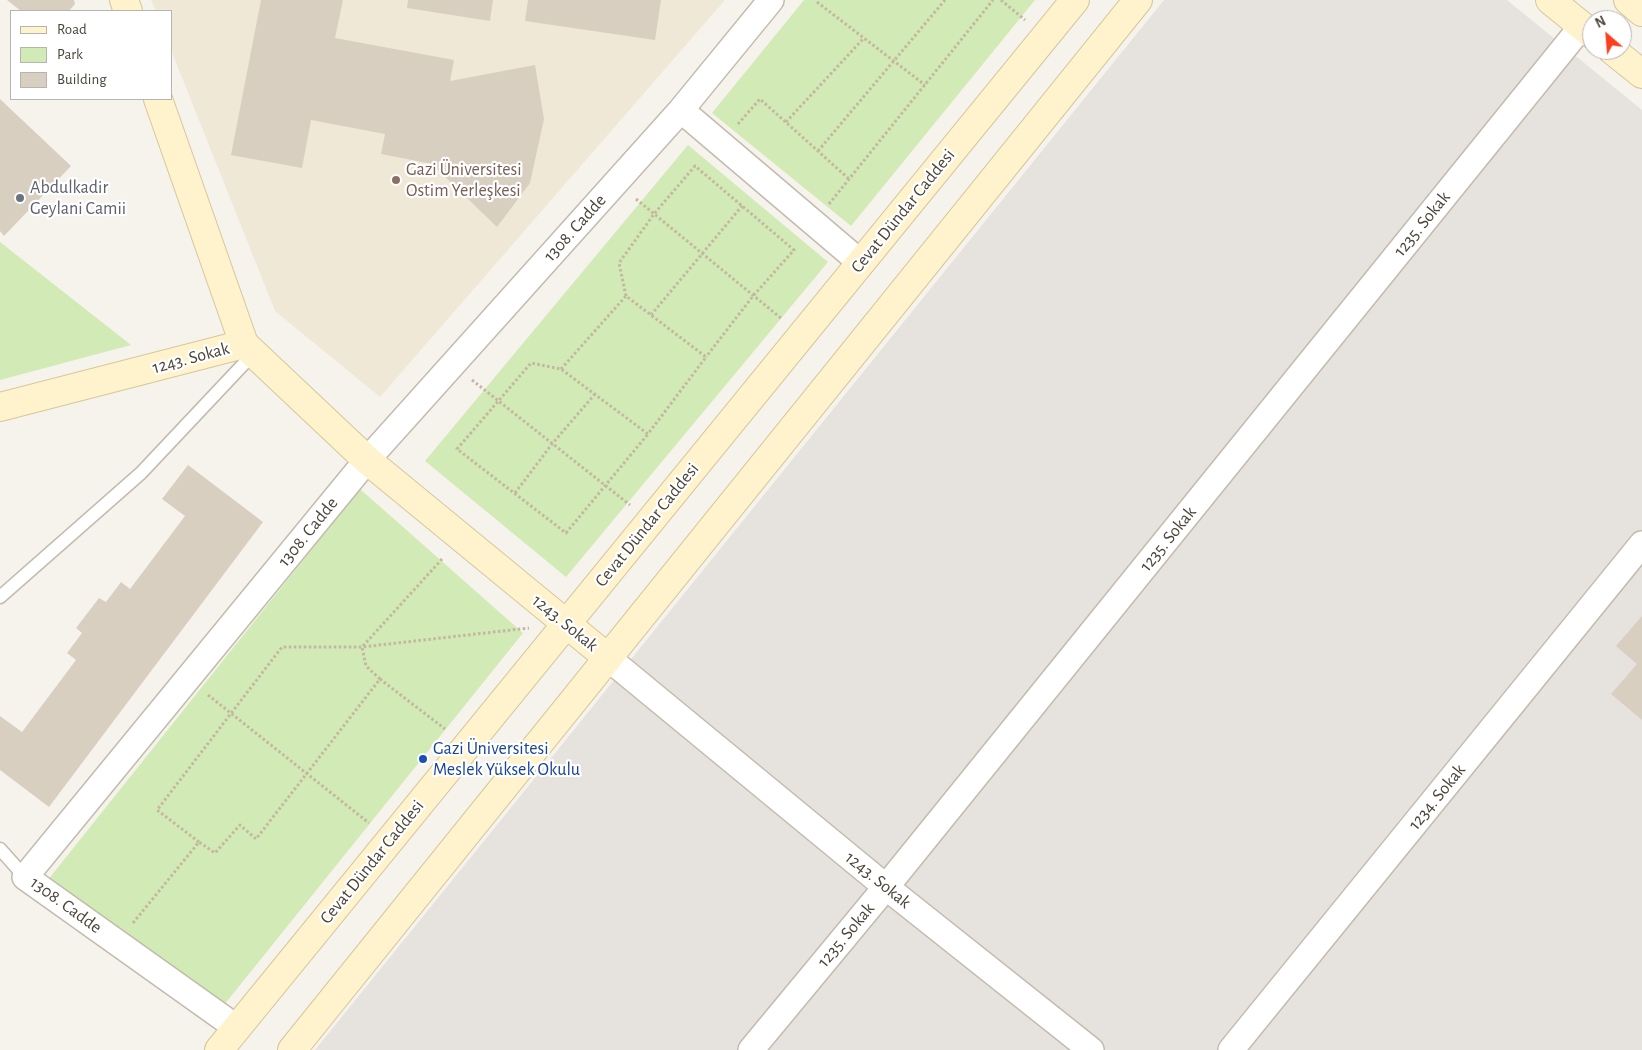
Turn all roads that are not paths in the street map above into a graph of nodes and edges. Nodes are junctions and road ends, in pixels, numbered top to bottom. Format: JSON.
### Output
{"nodes":[{"id":1,"x":772,"y":0,"type":"edge"},
{"id":2,"x":1075,"y":0,"type":"edge"},
{"id":3,"x":1138,"y":0,"type":"edge"},
{"id":4,"x":1550,"y":0,"type":"edge"},
{"id":5,"x":1628,"y":0,"type":"edge"},
{"id":6,"x":1642,"y":12,"type":"edge"},
{"id":7,"x":1582,"y":26,"type":"edge"},
{"id":8,"x":1582,"y":36,"type":"edge"},
{"id":9,"x":1624,"y":60,"type":"edge"},
{"id":10,"x":1642,"y":74,"type":"edge"},
{"id":11,"x":158,"y":100,"type":"edge"},
{"id":12,"x":681,"y":110,"type":"junction"},
{"id":13,"x":861,"y":263,"type":"junction"},
{"id":14,"x":249,"y":349,"type":"junction"},
{"id":15,"x":0,"y":407,"type":"edge"},
{"id":16,"x":367,"y":460,"type":"junction"},
{"id":17,"x":1642,"y":544,"type":"edge"},
{"id":18,"x":0,"y":597,"type":"edge"},
{"id":19,"x":566,"y":624,"type":"junction"},
{"id":20,"x":608,"y":658,"type":"junction"},
{"id":21,"x":0,"y":849,"type":"edge"},
{"id":22,"x":25,"y":877,"type":"junction"},
{"id":23,"x":886,"y":887,"type":"junction"},
{"id":24,"x":237,"y":1028,"type":"junction"},
{"id":25,"x":219,"y":1050,"type":"edge"},
{"id":26,"x":292,"y":1050,"type":"edge"},
{"id":27,"x":751,"y":1050,"type":"edge"},
{"id":28,"x":1091,"y":1050,"type":"edge"},
{"id":29,"x":1232,"y":1050,"type":"edge"}],
"edges":[{"from":1,"to":12,"type":"street","name":"1308. Cadde"},
{"from":2,"to":13,"type":"street","name":"Cevat Dündar Caddesi"},
{"from":3,"to":20,"type":"street"},
{"from":4,"to":7,"type":"street"},
{"from":5,"to":6,"type":"street"},
{"from":8,"to":23,"type":"street","name":"1235. Sokak"},
{"from":9,"to":10,"type":"street"},
{"from":11,"to":14,"type":"street"},
{"from":12,"to":13,"type":"street"},
{"from":12,"to":16,"type":"street","name":"1308. Cadde"},
{"from":13,"to":19,"type":"street","name":"Cevat Dündar Caddesi"},
{"from":14,"to":15,"type":"street","name":"1243. Sokak"},
{"from":14,"to":16,"type":"street","name":"1243. Sokak"},
{"from":14,"to":18,"type":"lane"},
{"from":16,"to":19,"type":"street","name":"1243. Sokak"},
{"from":16,"to":22,"type":"street","name":"1308. Cadde"},
{"from":17,"to":29,"type":"street","name":"1234. Sokak"},
{"from":19,"to":20,"type":"street","name":"1243. Sokak"},
{"from":19,"to":24,"type":"street","name":"Cevat Dündar Caddesi"},
{"from":20,"to":23,"type":"street","name":"1243. Sokak"},
{"from":20,"to":26,"type":"street"},
{"from":21,"to":22,"type":"lane"},
{"from":22,"to":24,"type":"street","name":"1308. Cadde"},
{"from":23,"to":27,"type":"street","name":"1235. Sokak"},
{"from":23,"to":28,"type":"street","name":"1243. Sokak"},
{"from":24,"to":25,"type":"street","name":"Cevat Dündar Caddesi"}]}
